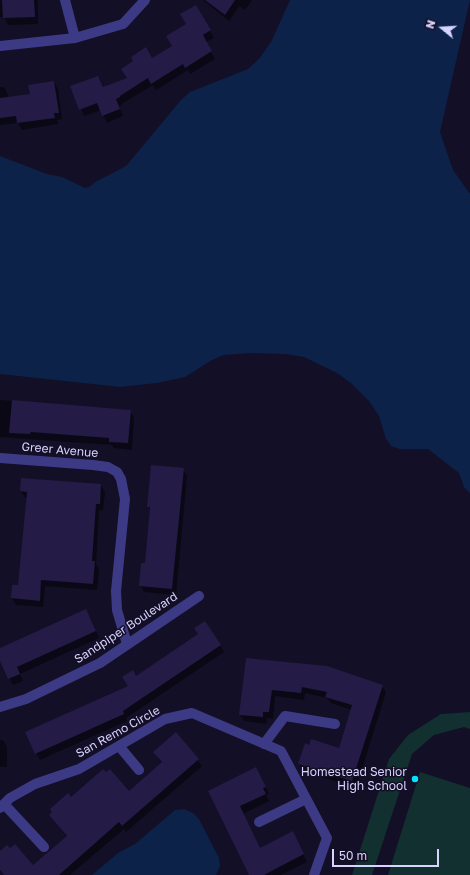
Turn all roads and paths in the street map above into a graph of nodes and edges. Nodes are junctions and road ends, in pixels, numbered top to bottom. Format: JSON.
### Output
{"nodes":[{"id":1,"x":65,"y":0,"type":"edge"},
{"id":2,"x":145,"y":0,"type":"edge"},
{"id":3,"x":75,"y":38,"type":"junction"},
{"id":4,"x":0,"y":46,"type":"edge"},
{"id":5,"x":0,"y":458,"type":"edge"},
{"id":6,"x":199,"y":596,"type":"dead end"},
{"id":7,"x":127,"y":644,"type":"junction"},
{"id":8,"x":0,"y":707,"type":"edge"},
{"id":9,"x":335,"y":724,"type":"dead end"},
{"id":10,"x":264,"y":744,"type":"junction"},
{"id":11,"x":119,"y":746,"type":"junction"},
{"id":12,"x":139,"y":770,"type":"dead end"},
{"id":13,"x":306,"y":799,"type":"junction"},
{"id":14,"x":2,"y":806,"type":"edge"},
{"id":15,"x":259,"y":822,"type":"dead end"},
{"id":16,"x":44,"y":847,"type":"dead end"},
{"id":17,"x":314,"y":875,"type":"edge"}],
"edges":[{"from":1,"to":3,"type":"street"},
{"from":2,"to":3,"type":"street"},
{"from":3,"to":4,"type":"street"},
{"from":5,"to":7,"type":"street","name":"Greer Avenue"},
{"from":6,"to":7,"type":"street","name":"Sandpiper Boulevard"},
{"from":7,"to":8,"type":"street","name":"Sandpiper Boulevard"},
{"from":9,"to":10,"type":"street"},
{"from":10,"to":11,"type":"street","name":"San Remo Circle"},
{"from":10,"to":13,"type":"street","name":"San Remo Circle"},
{"from":11,"to":12,"type":"street"},
{"from":11,"to":14,"type":"street","name":"San Remo Circle"},
{"from":13,"to":15,"type":"street"},
{"from":13,"to":17,"type":"street","name":"San Remo Circle"},
{"from":14,"to":16,"type":"street"}]}
